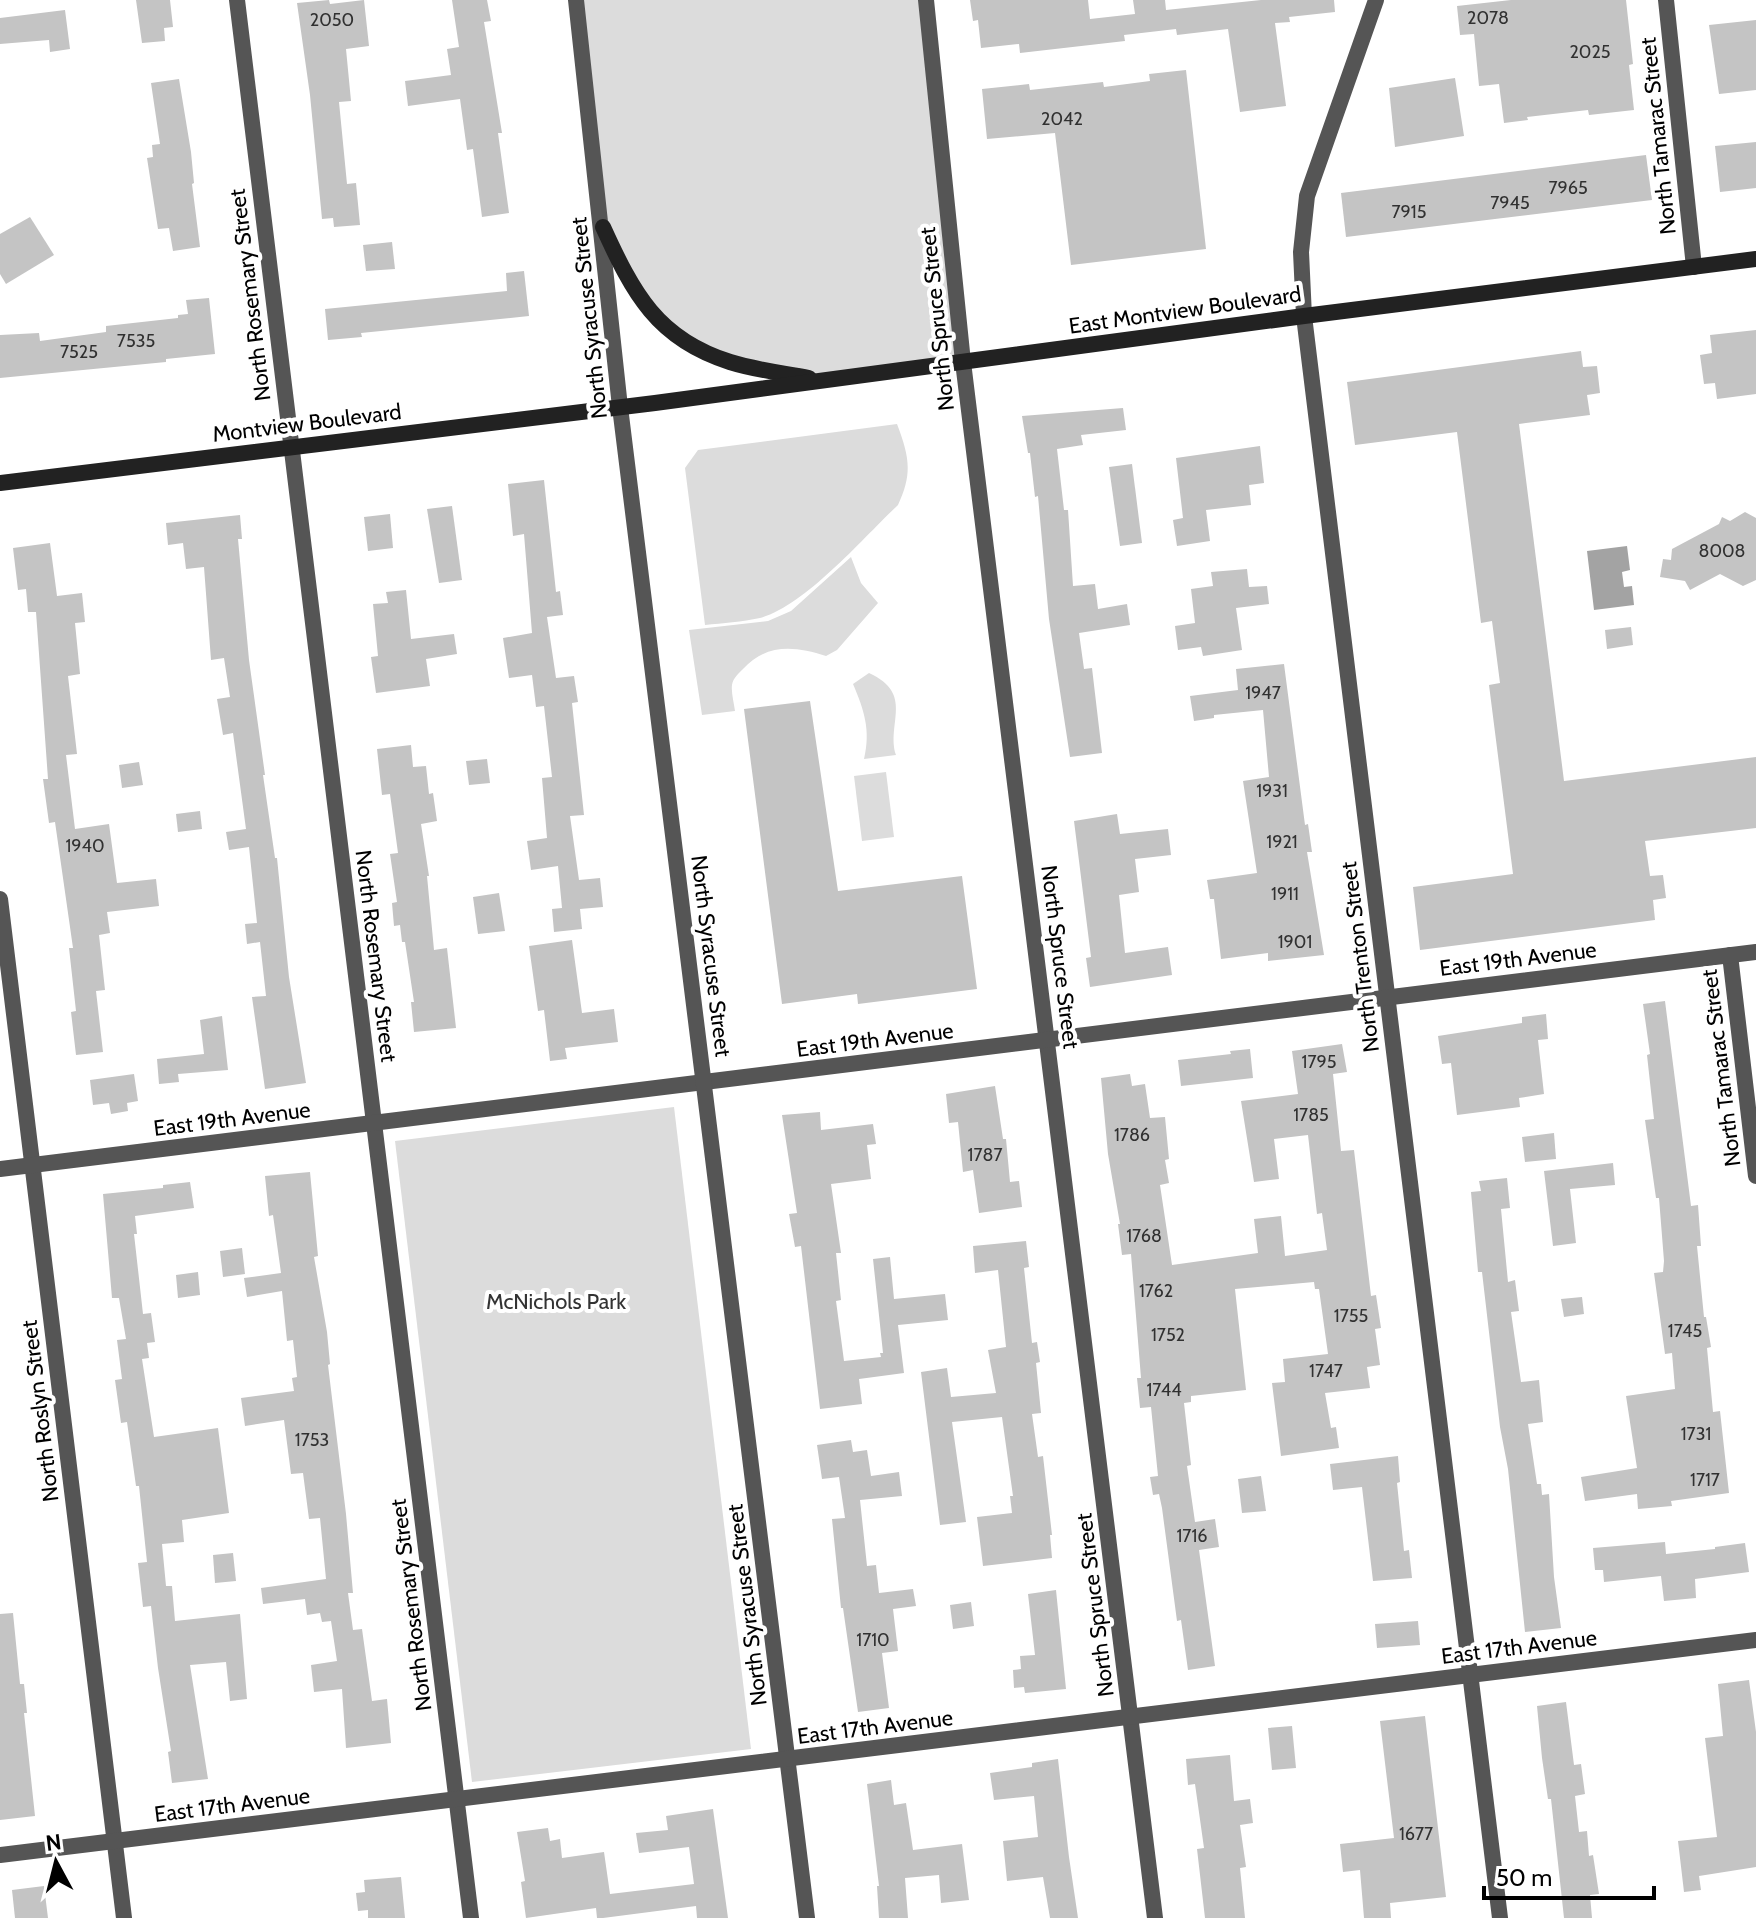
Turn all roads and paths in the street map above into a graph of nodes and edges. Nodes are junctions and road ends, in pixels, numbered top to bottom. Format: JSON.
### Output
{"nodes":[{"id":1,"x":237,"y":0,"type":"edge"},
{"id":2,"x":576,"y":0,"type":"edge"},
{"id":3,"x":926,"y":0,"type":"edge"},
{"id":4,"x":1376,"y":0,"type":"edge"},
{"id":5,"x":1666,"y":0,"type":"edge"},
{"id":6,"x":603,"y":227,"type":"junction"},
{"id":7,"x":1756,"y":259,"type":"edge"},
{"id":8,"x":1694,"y":267,"type":"junction"},
{"id":9,"x":1304,"y":316,"type":"junction"},
{"id":10,"x":963,"y":362,"type":"junction"},
{"id":11,"x":823,"y":380,"type":"junction"},
{"id":12,"x":620,"y":407,"type":"junction"},
{"id":13,"x":291,"y":447,"type":"junction"},
{"id":14,"x":0,"y":483,"type":"edge"},
{"id":15,"x":0,"y":899,"type":"edge"},
{"id":16,"x":1756,"y":952,"type":"edge"},
{"id":17,"x":1730,"y":955,"type":"junction"},
{"id":18,"x":1387,"y":997,"type":"junction"},
{"id":19,"x":1048,"y":1040,"type":"junction"},
{"id":20,"x":705,"y":1083,"type":"junction"},
{"id":21,"x":375,"y":1124,"type":"junction"},
{"id":22,"x":32,"y":1165,"type":"junction"},
{"id":23,"x":0,"y":1169,"type":"edge"},
{"id":24,"x":1756,"y":1176,"type":"edge"},
{"id":25,"x":1756,"y":1640,"type":"edge"},
{"id":26,"x":1470,"y":1675,"type":"junction"},
{"id":27,"x":1130,"y":1716,"type":"junction"},
{"id":28,"x":788,"y":1760,"type":"junction"},
{"id":29,"x":457,"y":1800,"type":"junction"},
{"id":30,"x":114,"y":1841,"type":"junction"},
{"id":31,"x":0,"y":1855,"type":"edge"},
{"id":32,"x":124,"y":1918,"type":"edge"},
{"id":33,"x":471,"y":1918,"type":"edge"},
{"id":34,"x":807,"y":1918,"type":"edge"},
{"id":35,"x":1155,"y":1918,"type":"edge"},
{"id":36,"x":1500,"y":1918,"type":"edge"}],
"edges":[{"from":1,"to":13,"type":"street","name":"North Rosemary Street"},
{"from":2,"to":6,"type":"street","name":"North Syracuse Street"},
{"from":3,"to":10,"type":"street","name":"North Spruce Street"},
{"from":4,"to":9,"type":"street","name":"North Trenton Street"},
{"from":5,"to":8,"type":"street","name":"North Tamarac Street"},
{"from":6,"to":11,"type":"main road"},
{"from":6,"to":12,"type":"street","name":"North Syracuse Street"},
{"from":7,"to":8,"type":"main road","name":"East Montview Boulevard"},
{"from":8,"to":9,"type":"main road","name":"East Montview Boulevard"},
{"from":9,"to":10,"type":"main road","name":"East Montview Boulevard"},
{"from":9,"to":18,"type":"street","name":"North Trenton Street"},
{"from":10,"to":11,"type":"main road","name":"East Montview Boulevard"},
{"from":10,"to":19,"type":"street","name":"North Spruce Street"},
{"from":11,"to":12,"type":"main road","name":"East Montview Boulevard"},
{"from":12,"to":13,"type":"main road","name":"Montview Boulevard"},
{"from":12,"to":20,"type":"street","name":"North Syracuse Street"},
{"from":13,"to":14,"type":"main road","name":"Montview Boulevard"},
{"from":13,"to":21,"type":"street","name":"North Rosemary Street"},
{"from":15,"to":22,"type":"street","name":"North Roslyn Street"},
{"from":16,"to":17,"type":"street","name":"East 19th Avenue"},
{"from":17,"to":18,"type":"street","name":"East 19th Avenue"},
{"from":17,"to":24,"type":"street","name":"North Tamarac Street"},
{"from":18,"to":19,"type":"street","name":"East 19th Avenue"},
{"from":18,"to":26,"type":"street","name":"North Trenton Street"},
{"from":19,"to":20,"type":"street","name":"East 19th Avenue"},
{"from":19,"to":27,"type":"street","name":"North Spruce Street"},
{"from":20,"to":21,"type":"street","name":"East 19th Avenue"},
{"from":20,"to":28,"type":"street","name":"North Syracuse Street"},
{"from":21,"to":22,"type":"street","name":"East 19th Avenue"},
{"from":21,"to":29,"type":"street","name":"North Rosemary Street"},
{"from":22,"to":23,"type":"street","name":"East 19th Avenue"},
{"from":22,"to":30,"type":"street","name":"North Roslyn Street"},
{"from":25,"to":26,"type":"street","name":"East 17th Avenue"},
{"from":26,"to":27,"type":"street","name":"East 17th Avenue"},
{"from":26,"to":36,"type":"street","name":"North Trenton Street"},
{"from":27,"to":28,"type":"street","name":"East 17th Avenue"},
{"from":27,"to":35,"type":"street","name":"North Spruce Street"},
{"from":28,"to":29,"type":"street","name":"East 17th Avenue"},
{"from":28,"to":34,"type":"street","name":"North Syracuse Street"},
{"from":29,"to":30,"type":"street","name":"East 17th Avenue"},
{"from":29,"to":33,"type":"street","name":"North Rosemary Street"},
{"from":30,"to":31,"type":"street","name":"East 17th Avenue"},
{"from":30,"to":32,"type":"street","name":"North Roslyn Street"}]}
